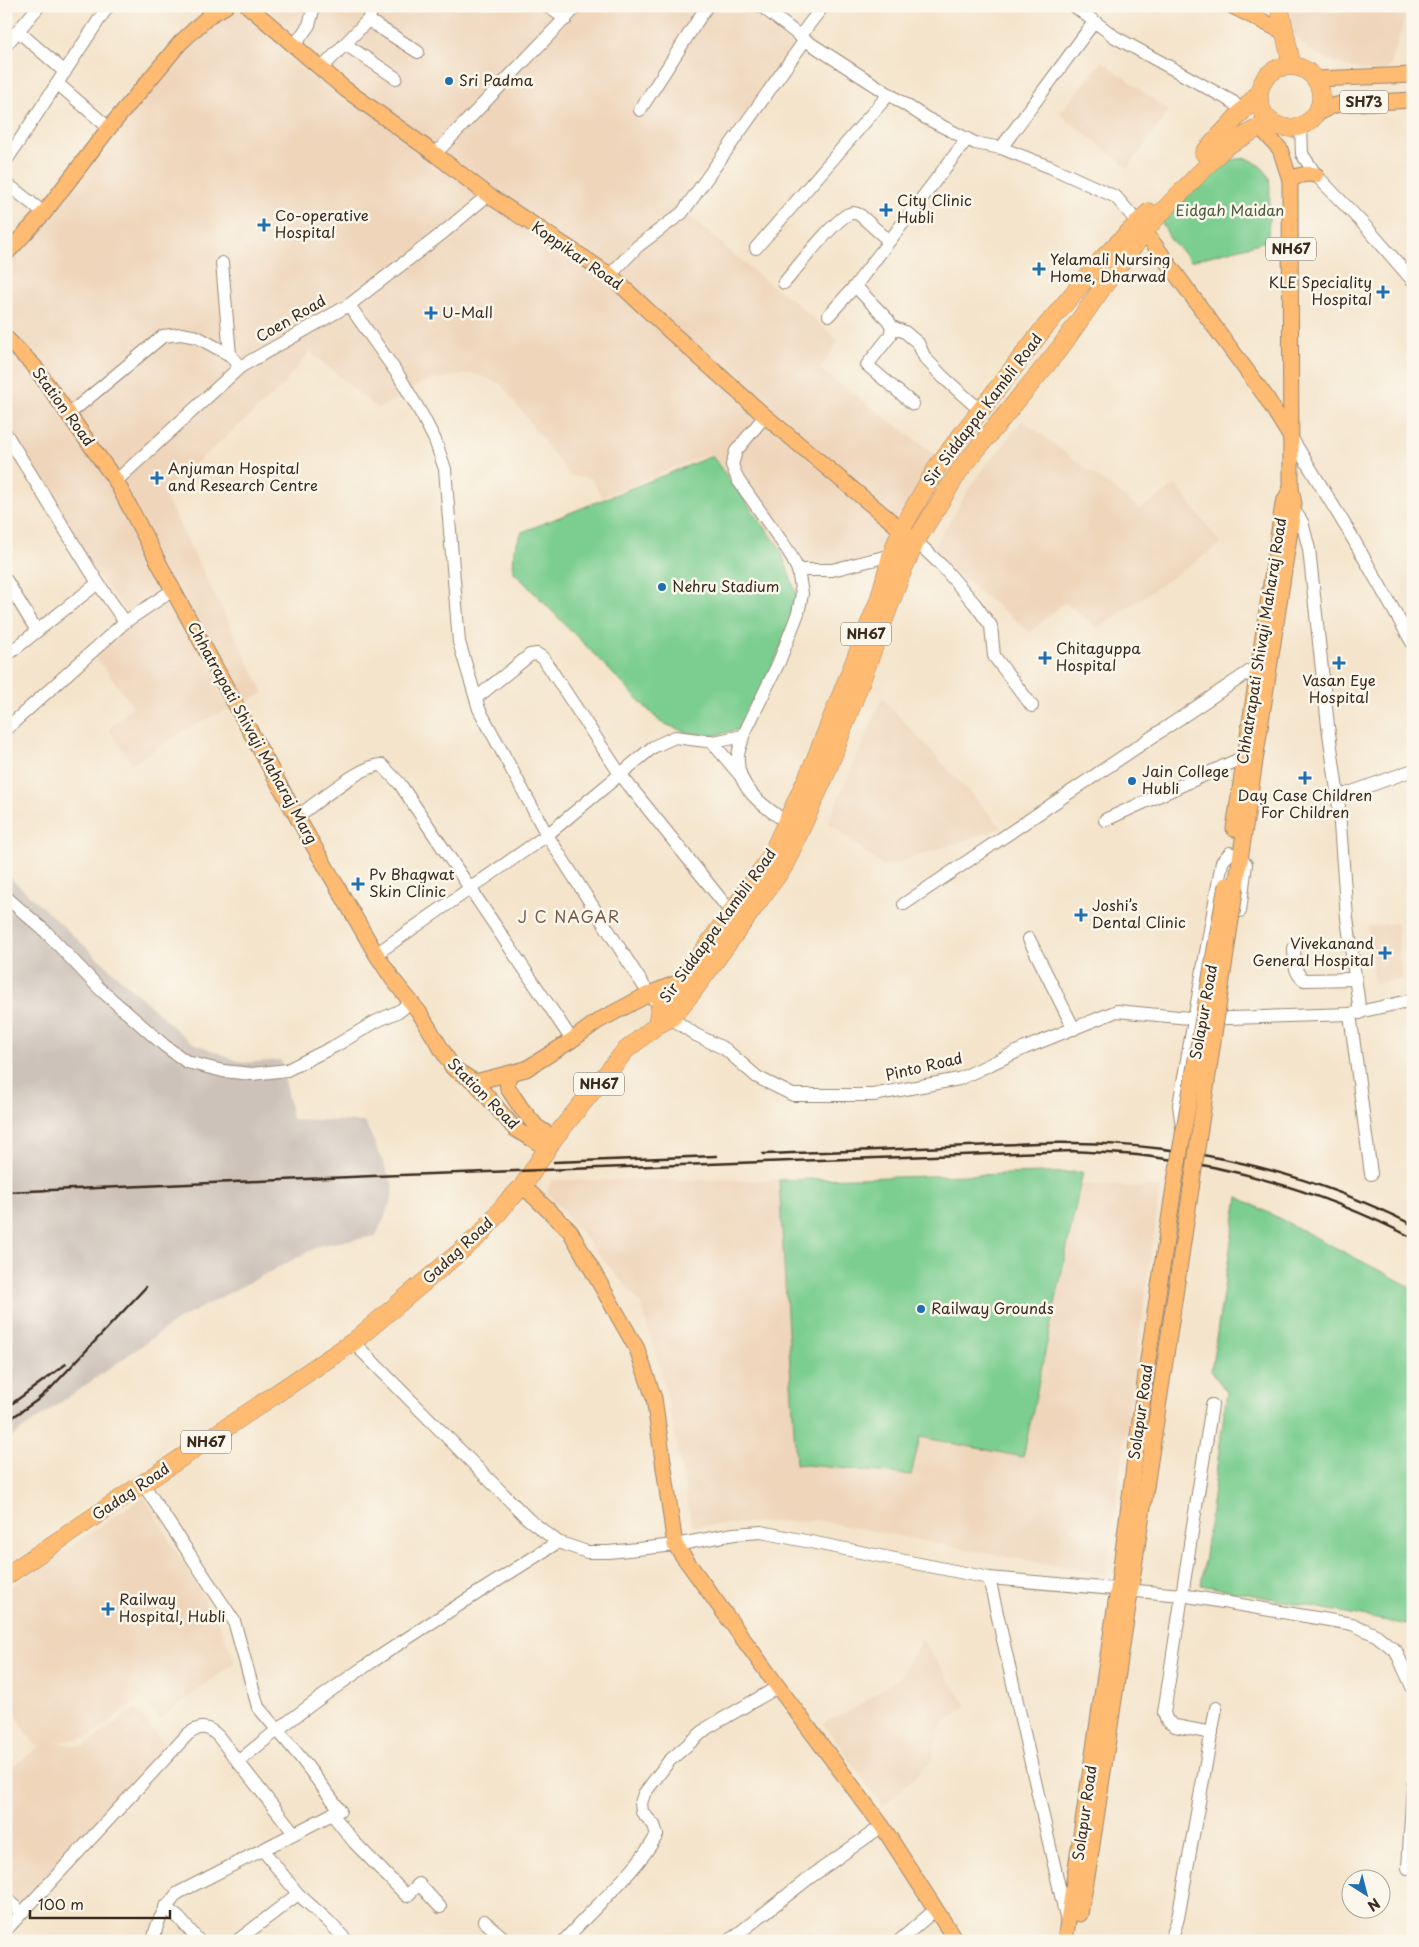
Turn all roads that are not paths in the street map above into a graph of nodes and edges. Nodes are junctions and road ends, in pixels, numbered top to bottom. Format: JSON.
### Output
{"nodes":[{"id":1,"x":39,"y":6,"type":"edge"},
{"id":2,"x":108,"y":6,"type":"edge"},
{"id":3,"x":226,"y":6,"type":"edge"},
{"id":4,"x":248,"y":6,"type":"edge"},
{"id":5,"x":314,"y":6,"type":"edge"},
{"id":6,"x":374,"y":6,"type":"edge"},
{"id":7,"x":547,"y":6,"type":"edge"},
{"id":8,"x":577,"y":6,"type":"edge"},
{"id":9,"x":707,"y":6,"type":"edge"},
{"id":10,"x":761,"y":6,"type":"edge"},
{"id":11,"x":823,"y":6,"type":"edge"},
{"id":12,"x":1074,"y":6,"type":"edge"},
{"id":13,"x":1232,"y":6,"type":"edge"},
{"id":14,"x":1279,"y":6,"type":"edge"},
{"id":15,"x":566,"y":19,"type":"junction"},
{"id":16,"x":368,"y":20,"type":"junction"},
{"id":17,"x":1094,"y":22,"type":"junction"},
{"id":18,"x":18,"y":31,"type":"junction"},
{"id":19,"x":1284,"y":32,"type":"junction"},
{"id":20,"x":802,"y":38,"type":"junction"},
{"id":21,"x":345,"y":44,"type":"junction"},
{"id":22,"x":6,"y":45,"type":"edge"},
{"id":23,"x":294,"y":46,"type":"junction"},
{"id":24,"x":418,"y":52,"type":"dead end"},
{"id":25,"x":1292,"y":66,"type":"junction"},
{"id":26,"x":321,"y":69,"type":"junction"},
{"id":27,"x":65,"y":72,"type":"junction"},
{"id":28,"x":1413,"y":75,"type":"edge"},
{"id":29,"x":396,"y":78,"type":"dead end"},
{"id":30,"x":1316,"y":79,"type":"junction"},
{"id":31,"x":58,"y":84,"type":"junction"},
{"id":32,"x":1259,"y":93,"type":"junction"},
{"id":33,"x":889,"y":94,"type":"junction"},
{"id":34,"x":1413,"y":100,"type":"edge"},
{"id":35,"x":640,"y":110,"type":"dead end"},
{"id":36,"x":1242,"y":111,"type":"junction"},
{"id":37,"x":1317,"y":114,"type":"junction"},
{"id":38,"x":1265,"y":124,"type":"junction"},
{"id":39,"x":1301,"y":126,"type":"junction"},
{"id":40,"x":109,"y":128,"type":"junction"},
{"id":41,"x":967,"y":139,"type":"junction"},
{"id":42,"x":1001,"y":148,"type":"junction"},
{"id":43,"x":435,"y":154,"type":"junction"},
{"id":44,"x":6,"y":160,"type":"edge"},
{"id":45,"x":1316,"y":175,"type":"junction"},
{"id":46,"x":1290,"y":180,"type":"junction"},
{"id":47,"x":6,"y":182,"type":"edge"},
{"id":48,"x":488,"y":195,"type":"junction"},
{"id":49,"x":44,"y":214,"type":"junction"},
{"id":50,"x":1141,"y":228,"type":"junction"},
{"id":51,"x":890,"y":241,"type":"junction"},
{"id":52,"x":756,"y":248,"type":"dead end"},
{"id":53,"x":6,"y":254,"type":"edge"},
{"id":54,"x":222,"y":263,"type":"dead end"},
{"id":55,"x":610,"y":275,"type":"junction"},
{"id":56,"x":1413,"y":281,"type":"edge"},
{"id":57,"x":784,"y":283,"type":"dead end"},
{"id":58,"x":855,"y":286,"type":"junction"},
{"id":59,"x":349,"y":305,"type":"junction"},
{"id":60,"x":829,"y":315,"type":"dead end"},
{"id":61,"x":892,"y":327,"type":"junction"},
{"id":62,"x":6,"y":338,"type":"edge"},
{"id":63,"x":230,"y":355,"type":"junction"},
{"id":64,"x":240,"y":367,"type":"junction"},
{"id":65,"x":1290,"y":380,"type":"junction"},
{"id":66,"x":1266,"y":397,"type":"junction"},
{"id":67,"x":913,"y":404,"type":"dead end"},
{"id":68,"x":981,"y":411,"type":"junction"},
{"id":69,"x":68,"y":414,"type":"junction"},
{"id":70,"x":765,"y":416,"type":"junction"},
{"id":71,"x":6,"y":434,"type":"edge"},
{"id":72,"x":1291,"y":437,"type":"junction"},
{"id":73,"x":116,"y":481,"type":"junction"},
{"id":74,"x":1291,"y":488,"type":"junction"},
{"id":75,"x":1293,"y":509,"type":"junction"},
{"id":76,"x":901,"y":530,"type":"junction"},
{"id":77,"x":913,"y":546,"type":"junction"},
{"id":78,"x":891,"y":556,"type":"junction"},
{"id":79,"x":798,"y":570,"type":"junction"},
{"id":80,"x":6,"y":580,"type":"edge"},
{"id":81,"x":98,"y":583,"type":"junction"},
{"id":82,"x":173,"y":590,"type":"junction"},
{"id":83,"x":125,"y":622,"type":"junction"},
{"id":84,"x":37,"y":631,"type":"junction"},
{"id":85,"x":1413,"y":644,"type":"edge"},
{"id":86,"x":6,"y":656,"type":"edge"},
{"id":87,"x":1259,"y":665,"type":"junction"},
{"id":88,"x":476,"y":698,"type":"junction"},
{"id":89,"x":1032,"y":706,"type":"dead end"},
{"id":90,"x":6,"y":729,"type":"edge"},
{"id":91,"x":743,"y":736,"type":"junction"},
{"id":92,"x":711,"y":741,"type":"junction"},
{"id":93,"x":1244,"y":757,"type":"junction"},
{"id":94,"x":1413,"y":770,"type":"edge"},
{"id":95,"x":620,"y":774,"type":"junction"},
{"id":96,"x":740,"y":775,"type":"junction"},
{"id":97,"x":1338,"y":797,"type":"junction"},
{"id":98,"x":297,"y":817,"type":"junction"},
{"id":99,"x":1105,"y":820,"type":"dead end"},
{"id":100,"x":788,"y":823,"type":"junction"},
{"id":101,"x":547,"y":835,"type":"junction"},
{"id":102,"x":1235,"y":856,"type":"junction"},
{"id":103,"x":1231,"y":886,"type":"junction"},
{"id":104,"x":471,"y":889,"type":"junction"},
{"id":105,"x":6,"y":897,"type":"edge"},
{"id":106,"x":904,"y":904,"type":"dead end"},
{"id":107,"x":731,"y":912,"type":"junction"},
{"id":108,"x":1029,"y":939,"type":"dead end"},
{"id":109,"x":1294,"y":948,"type":"dead end"},
{"id":110,"x":376,"y":954,"type":"junction"},
{"id":111,"x":1355,"y":979,"type":"junction"},
{"id":112,"x":394,"y":981,"type":"joint"},
{"id":113,"x":1413,"y":1000,"type":"edge"},
{"id":114,"x":410,"y":1002,"type":"junction"},
{"id":115,"x":659,"y":1011,"type":"junction"},
{"id":116,"x":1355,"y":1013,"type":"junction"},
{"id":117,"x":1195,"y":1018,"type":"junction"},
{"id":118,"x":1217,"y":1018,"type":"junction"},
{"id":119,"x":1074,"y":1029,"type":"junction"},
{"id":120,"x":572,"y":1040,"type":"junction"},
{"id":121,"x":511,"y":1073,"type":"junction"},
{"id":122,"x":475,"y":1082,"type":"junction"},
{"id":123,"x":1184,"y":1132,"type":"junction"},
{"id":124,"x":1198,"y":1138,"type":"junction"},
{"id":125,"x":550,"y":1143,"type":"junction"},
{"id":126,"x":1371,"y":1174,"type":"dead end"},
{"id":127,"x":524,"y":1186,"type":"junction"},
{"id":128,"x":401,"y":1303,"type":"junction"},
{"id":129,"x":353,"y":1342,"type":"junction"},
{"id":130,"x":1212,"y":1405,"type":"dead end"},
{"id":131,"x":143,"y":1484,"type":"junction"},
{"id":132,"x":558,"y":1542,"type":"junction"},
{"id":133,"x":675,"y":1545,"type":"junction"},
{"id":134,"x":6,"y":1564,"type":"edge"},
{"id":135,"x":6,"y":1576,"type":"edge"},
{"id":136,"x":989,"y":1578,"type":"junction"},
{"id":137,"x":1124,"y":1590,"type":"junction"},
{"id":138,"x":1182,"y":1595,"type":"junction"},
{"id":139,"x":778,"y":1687,"type":"junction"},
{"id":140,"x":1413,"y":1689,"type":"edge"},
{"id":141,"x":1216,"y":1708,"type":"dead end"},
{"id":142,"x":277,"y":1730,"type":"junction"},
{"id":143,"x":1212,"y":1733,"type":"junction"},
{"id":144,"x":238,"y":1762,"type":"junction"},
{"id":145,"x":1413,"y":1785,"type":"edge"},
{"id":146,"x":332,"y":1814,"type":"junction"},
{"id":147,"x":882,"y":1826,"type":"junction"},
{"id":148,"x":294,"y":1834,"type":"junction"},
{"id":149,"x":263,"y":1850,"type":"junction"},
{"id":150,"x":1408,"y":1868,"type":"dead end"},
{"id":151,"x":298,"y":1894,"type":"junction"},
{"id":152,"x":6,"y":1898,"type":"edge"},
{"id":153,"x":165,"y":1907,"type":"junction"},
{"id":154,"x":440,"y":1907,"type":"dead end"},
{"id":155,"x":936,"y":1910,"type":"junction"},
{"id":156,"x":21,"y":1913,"type":"junction"},
{"id":157,"x":484,"y":1921,"type":"dead end"},
{"id":158,"x":6,"y":1930,"type":"edge"},
{"id":159,"x":1070,"y":1937,"type":"edge"},
{"id":160,"x":340,"y":1938,"type":"edge"},
{"id":161,"x":154,"y":1941,"type":"edge"},
{"id":162,"x":200,"y":1941,"type":"edge"},
{"id":163,"x":237,"y":1941,"type":"edge"},
{"id":164,"x":507,"y":1941,"type":"edge"},
{"id":165,"x":564,"y":1941,"type":"edge"},
{"id":166,"x":729,"y":1941,"type":"edge"},
{"id":167,"x":899,"y":1941,"type":"edge"},
{"id":168,"x":956,"y":1941,"type":"edge"},
{"id":169,"x":1171,"y":1941,"type":"edge"}],
"edges":[{"from":1,"to":18,"type":"street"},
{"from":2,"to":27,"type":"street"},
{"from":3,"to":40,"type":"main road"},
{"from":4,"to":23,"type":"main road","name":"Koppikar Road"},
{"from":5,"to":23,"type":"street"},
{"from":6,"to":16,"type":"street"},
{"from":7,"to":15,"type":"street"},
{"from":8,"to":15,"type":"street"},
{"from":9,"to":35,"type":"street"},
{"from":10,"to":20,"type":"street"},
{"from":11,"to":20,"type":"street"},
{"from":12,"to":17,"type":"street"},
{"from":13,"to":19,"type":"main road"},
{"from":14,"to":19,"type":"highway"},
{"from":15,"to":43,"type":"street"},
{"from":16,"to":21,"type":"street"},
{"from":16,"to":24,"type":"street"},
{"from":17,"to":36,"type":"street"},
{"from":17,"to":42,"type":"street"},
{"from":18,"to":22,"type":"street"},
{"from":18,"to":27,"type":"street"},
{"from":19,"to":25,"type":"highway"},
{"from":20,"to":33,"type":"street"},
{"from":20,"to":55,"type":"street"},
{"from":21,"to":26,"type":"street"},
{"from":21,"to":29,"type":"street"},
{"from":23,"to":26,"type":"main road","name":"Koppikar Road"},
{"from":25,"to":30,"type":"highway"},
{"from":25,"to":32,"type":"highway","number":"NH67"},
{"from":26,"to":43,"type":"main road","name":"Koppikar Road"},
{"from":27,"to":31,"type":"street"},
{"from":28,"to":30,"type":"main road","number":"SH73"},
{"from":30,"to":37,"type":"highway"},
{"from":31,"to":40,"type":"street"},
{"from":31,"to":44,"type":"street"},
{"from":32,"to":36,"type":"highway","name":"Sir Siddappa Kambli Road","number":"NH67"},
{"from":32,"to":38,"type":"highway","number":"NH67"},
{"from":33,"to":41,"type":"street"},
{"from":33,"to":52,"type":"street"},
{"from":34,"to":37,"type":"main road","number":"SH73"},
{"from":36,"to":50,"type":"highway","name":"Sir Siddappa Kambli Road","number":"NH67"},
{"from":37,"to":39,"type":"highway"},
{"from":38,"to":39,"type":"highway"},
{"from":38,"to":46,"type":"main road","number":"NH67"},
{"from":38,"to":50,"type":"highway","number":"NH67"},
{"from":39,"to":45,"type":"street"},
{"from":40,"to":49,"type":"main road"},
{"from":41,"to":42,"type":"street"},
{"from":41,"to":51,"type":"street"},
{"from":42,"to":50,"type":"street"},
{"from":43,"to":48,"type":"main road","name":"Koppikar Road"},
{"from":45,"to":46,"type":"main road"},
{"from":45,"to":56,"type":"street"},
{"from":46,"to":65,"type":"main road","number":"NH67"},
{"from":47,"to":49,"type":"street"},
{"from":48,"to":55,"type":"main road","name":"Koppikar Road"},
{"from":48,"to":59,"type":"street","name":"Coen Road"},
{"from":49,"to":53,"type":"main road"},
{"from":50,"to":66,"type":"main road"},
{"from":50,"to":68,"type":"highway","name":"Sir Siddappa Kambli Road","number":"NH67"},
{"from":50,"to":77,"type":"highway","name":"Sir Siddappa Kambli Road","number":"NH67"},
{"from":51,"to":57,"type":"street"},
{"from":51,"to":58,"type":"street"},
{"from":54,"to":63,"type":"street"},
{"from":55,"to":70,"type":"main road","name":"Koppikar Road"},
{"from":58,"to":60,"type":"street"},
{"from":58,"to":61,"type":"street"},
{"from":59,"to":64,"type":"street","name":"Coen Road"},
{"from":59,"to":88,"type":"street"},
{"from":61,"to":67,"type":"street"},
{"from":61,"to":68,"type":"street"},
{"from":62,"to":69,"type":"main road","name":"Station Road"},
{"from":63,"to":64,"type":"street"},
{"from":63,"to":69,"type":"street"},
{"from":64,"to":73,"type":"street","name":"Coen Road"},
{"from":65,"to":66,"type":"main road"},
{"from":65,"to":72,"type":"main road"},
{"from":66,"to":72,"type":"main road"},
{"from":68,"to":76,"type":"highway","name":"Sir Siddappa Kambli Road","number":"NH67"},
{"from":69,"to":73,"type":"main road","name":"Station Road"},
{"from":70,"to":76,"type":"main road","name":"Koppikar Road"},
{"from":70,"to":79,"type":"street"},
{"from":71,"to":81,"type":"street"},
{"from":72,"to":74,"type":"main road"},
{"from":72,"to":85,"type":"street"},
{"from":73,"to":82,"type":"main road","name":"Chhatrapati Shivaji Maharaj Marg"},
{"from":74,"to":75,"type":"main road"},
{"from":74,"to":87,"type":"main road","name":"Chhatrapati Shivaji Maharaj Road"},
{"from":75,"to":97,"type":"street"},
{"from":75,"to":102,"type":"main road"},
{"from":76,"to":77,"type":"main road","name":"Koppikar Road"},
{"from":76,"to":78,"type":"highway","name":"Sir Siddappa Kambli Road","number":"NH67"},
{"from":77,"to":78,"type":"street"},
{"from":77,"to":89,"type":"street"},
{"from":77,"to":115,"type":"highway","name":"Sir Siddappa Kambli Road","number":"NH67"},
{"from":78,"to":79,"type":"street"},
{"from":78,"to":100,"type":"highway","name":"Sir Siddappa Kambli Road","number":"NH67"},
{"from":79,"to":91,"type":"street"},
{"from":80,"to":84,"type":"street"},
{"from":81,"to":83,"type":"street"},
{"from":81,"to":84,"type":"street"},
{"from":82,"to":83,"type":"street"},
{"from":82,"to":98,"type":"main road","name":"Chhatrapati Shivaji Maharaj Marg"},
{"from":83,"to":90,"type":"street"},
{"from":84,"to":86,"type":"street"},
{"from":87,"to":93,"type":"main road","name":"Chhatrapati Shivaji Maharaj Road"},
{"from":87,"to":106,"type":"street"},
{"from":88,"to":95,"type":"street"},
{"from":88,"to":101,"type":"street"},
{"from":91,"to":92,"type":"street"},
{"from":91,"to":96,"type":"street"},
{"from":92,"to":95,"type":"street"},
{"from":92,"to":96,"type":"street"},
{"from":93,"to":99,"type":"street"},
{"from":93,"to":102,"type":"main road","name":"Chhatrapati Shivaji Maharaj Road"},
{"from":94,"to":97,"type":"street"},
{"from":95,"to":101,"type":"street"},
{"from":95,"to":107,"type":"street"},
{"from":96,"to":100,"type":"street"},
{"from":97,"to":111,"type":"street"},
{"from":98,"to":104,"type":"street"},
{"from":98,"to":110,"type":"main road","name":"Chhatrapati Shivaji Maharaj Marg"},
{"from":100,"to":107,"type":"highway","name":"Sir Siddappa Kambli Road","number":"NH67"},
{"from":101,"to":104,"type":"street"},
{"from":101,"to":115,"type":"street"},
{"from":102,"to":103,"type":"main road","name":"Chhatrapati Shivaji Maharaj Road"},
{"from":102,"to":117,"type":"street"},
{"from":102,"to":118,"type":"street"},
{"from":103,"to":123,"type":"main road","name":"Solapur Road","bridge":true},
{"from":103,"to":124,"type":"main road","name":"Solapur Road","bridge":true},
{"from":104,"to":110,"type":"street"},
{"from":104,"to":120,"type":"street"},
{"from":105,"to":114,"type":"street"},
{"from":107,"to":115,"type":"highway","name":"Sir Siddappa Kambli Road","number":"NH67"},
{"from":108,"to":119,"type":"street"},
{"from":109,"to":111,"type":"street"},
{"from":110,"to":112,"type":"main road","name":"Chhatrapati Shivaji Maharaj Marg"},
{"from":111,"to":116,"type":"street"},
{"from":112,"to":114,"type":"main road","name":"Station Road"},
{"from":113,"to":116,"type":"street","name":"Pinto Road"},
{"from":114,"to":122,"type":"main road","name":"Station Road"},
{"from":115,"to":119,"type":"street","name":"Pinto Road"},
{"from":115,"to":120,"type":"main road"},
{"from":115,"to":125,"type":"highway","number":"NH67"},
{"from":116,"to":118,"type":"street","name":"Pinto Road"},
{"from":116,"to":126,"type":"street"},
{"from":117,"to":118,"type":"street","name":"Pinto Road"},
{"from":117,"to":119,"type":"street","name":"Pinto Road"},
{"from":117,"to":123,"type":"street"},
{"from":118,"to":124,"type":"street"},
{"from":120,"to":121,"type":"main road"},
{"from":121,"to":122,"type":"main road"},
{"from":121,"to":125,"type":"main road"},
{"from":122,"to":125,"type":"main road","name":"Station Road"},
{"from":123,"to":137,"type":"main road","name":"Solapur Road","bridge":true},
{"from":124,"to":137,"type":"main road","name":"Solapur Road","bridge":true},
{"from":125,"to":127,"type":"highway","name":"Gadag Road","number":"NH67"},
{"from":127,"to":128,"type":"highway","name":"Gadag Road","number":"NH67"},
{"from":127,"to":133,"type":"main road"},
{"from":128,"to":129,"type":"highway","name":"Gadag Road","number":"NH67"},
{"from":128,"to":134,"type":"highway","name":"Gadag Road","number":"NH67"},
{"from":129,"to":131,"type":"highway","name":"Gadag Road","number":"NH67"},
{"from":129,"to":132,"type":"street"},
{"from":130,"to":138,"type":"street"},
{"from":131,"to":135,"type":"highway","name":"Gadag Road","number":"NH67"},
{"from":131,"to":142,"type":"street"},
{"from":132,"to":133,"type":"street"},
{"from":132,"to":142,"type":"street"},
{"from":133,"to":136,"type":"street"},
{"from":133,"to":139,"type":"main road"},
{"from":136,"to":137,"type":"street"},
{"from":136,"to":159,"type":"street"},
{"from":137,"to":138,"type":"street"},
{"from":137,"to":159,"type":"main road","name":"Solapur Road"},
{"from":138,"to":140,"type":"street"},
{"from":138,"to":143,"type":"street"},
{"from":139,"to":147,"type":"main road"},
{"from":139,"to":165,"type":"street"},
{"from":141,"to":143,"type":"street"},
{"from":142,"to":144,"type":"street"},
{"from":142,"to":146,"type":"street"},
{"from":143,"to":169,"type":"street"},
{"from":144,"to":148,"type":"street"},
{"from":144,"to":156,"type":"street"},
{"from":145,"to":150,"type":"street"},
{"from":146,"to":148,"type":"street"},
{"from":146,"to":154,"type":"street"},
{"from":147,"to":155,"type":"main road"},
{"from":147,"to":166,"type":"street"},
{"from":148,"to":149,"type":"street"},
{"from":149,"to":151,"type":"street"},
{"from":149,"to":153,"type":"street"},
{"from":151,"to":160,"type":"street"},
{"from":151,"to":163,"type":"street"},
{"from":152,"to":156,"type":"street"},
{"from":153,"to":161,"type":"street"},
{"from":153,"to":162,"type":"street"},
{"from":155,"to":167,"type":"street"},
{"from":155,"to":168,"type":"main road"},
{"from":156,"to":158,"type":"street"},
{"from":157,"to":164,"type":"street"}]}
